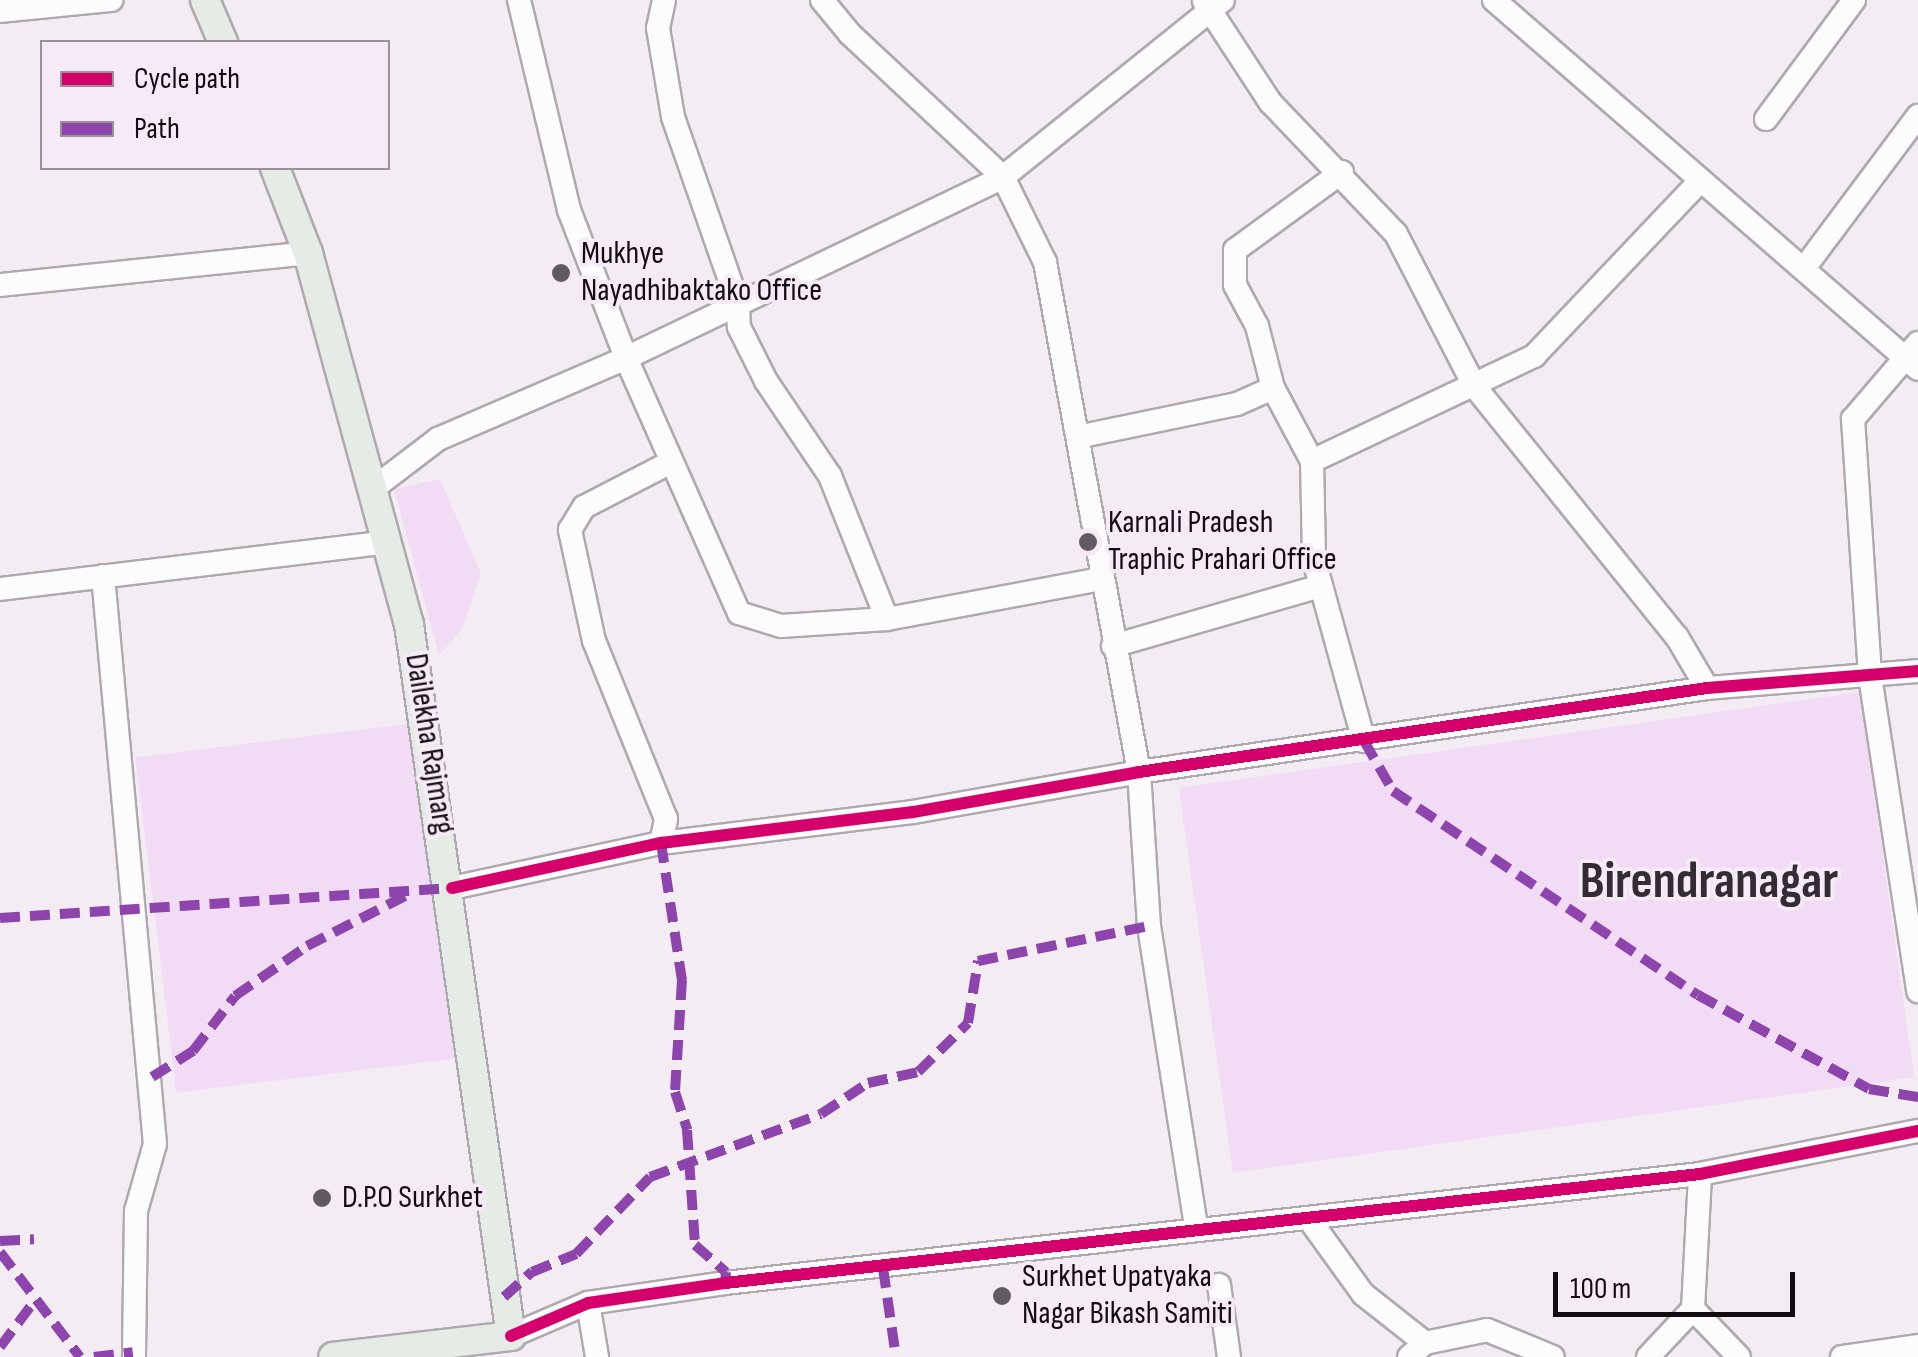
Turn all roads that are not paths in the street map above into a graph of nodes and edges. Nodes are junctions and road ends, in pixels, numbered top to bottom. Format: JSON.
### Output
{"nodes":[{"id":1,"x":111,"y":0,"type":"edge"},
{"id":2,"x":205,"y":0,"type":"edge"},
{"id":3,"x":519,"y":0,"type":"edge"},
{"id":4,"x":664,"y":0,"type":"edge"},
{"id":5,"x":822,"y":0,"type":"edge"},
{"id":6,"x":1494,"y":0,"type":"edge"},
{"id":7,"x":1854,"y":0,"type":"edge"},
{"id":8,"x":1212,"y":5,"type":"edge"},
{"id":9,"x":0,"y":12,"type":"edge"},
{"id":10,"x":222,"y":40,"type":"edge"},
{"id":11,"x":1918,"y":116,"type":"edge"},
{"id":12,"x":1766,"y":119,"type":"dead end"},
{"id":13,"x":276,"y":170,"type":"edge"},
{"id":14,"x":1342,"y":172,"type":"junction"},
{"id":15,"x":1003,"y":178,"type":"junction"},
{"id":16,"x":1699,"y":182,"type":"junction"},
{"id":17,"x":308,"y":253,"type":"junction"},
{"id":18,"x":1805,"y":267,"type":"junction"},
{"id":19,"x":0,"y":285,"type":"edge"},
{"id":20,"x":738,"y":304,"type":"junction"},
{"id":21,"x":1913,"y":356,"type":"edge"},
{"id":22,"x":626,"y":358,"type":"junction"},
{"id":23,"x":1475,"y":387,"type":"junction"},
{"id":24,"x":1273,"y":388,"type":"junction"},
{"id":25,"x":1082,"y":436,"type":"junction"},
{"id":26,"x":1312,"y":460,"type":"junction"},
{"id":27,"x":672,"y":462,"type":"junction"},
{"id":28,"x":370,"y":490,"type":"junction"},
{"id":29,"x":388,"y":542,"type":"junction"},
{"id":30,"x":103,"y":576,"type":"junction"},
{"id":31,"x":1100,"y":579,"type":"junction"},
{"id":32,"x":1321,"y":586,"type":"junction"},
{"id":33,"x":0,"y":589,"type":"edge"},
{"id":34,"x":888,"y":619,"type":"junction"},
{"id":35,"x":1113,"y":646,"type":"junction"},
{"id":36,"x":1918,"y":671,"type":"edge"},
{"id":37,"x":1870,"y":676,"type":"junction"},
{"id":38,"x":1707,"y":688,"type":"junction"},
{"id":39,"x":1364,"y":741,"type":"junction"},
{"id":40,"x":1139,"y":772,"type":"junction"},
{"id":41,"x":662,"y":843,"type":"junction"},
{"id":42,"x":452,"y":888,"type":"junction"},
{"id":43,"x":1918,"y":991,"type":"edge"},
{"id":44,"x":1918,"y":1132,"type":"edge"},
{"id":45,"x":1700,"y":1174,"type":"junction"},
{"id":46,"x":1310,"y":1220,"type":"junction"},
{"id":47,"x":1196,"y":1226,"type":"junction"},
{"id":48,"x":1220,"y":1285,"type":"dead end"},
{"id":49,"x":588,"y":1303,"type":"junction"},
{"id":50,"x":1694,"y":1309,"type":"junction"},
{"id":51,"x":511,"y":1336,"type":"junction"},
{"id":52,"x":1918,"y":1346,"type":"edge"},
{"id":53,"x":1417,"y":1350,"type":"edge"},
{"id":54,"x":134,"y":1357,"type":"edge"},
{"id":55,"x":334,"y":1357,"type":"edge"},
{"id":56,"x":597,"y":1357,"type":"edge"},
{"id":57,"x":1229,"y":1357,"type":"edge"},
{"id":58,"x":1553,"y":1357,"type":"edge"},
{"id":59,"x":1648,"y":1357,"type":"edge"},
{"id":60,"x":1740,"y":1357,"type":"edge"},
{"id":61,"x":1842,"y":1357,"type":"edge"}],
"edges":[{"from":1,"to":9,"type":"street"},
{"from":2,"to":10,"type":"main road"},
{"from":3,"to":22,"type":"street"},
{"from":4,"to":20,"type":"street"},
{"from":5,"to":15,"type":"street"},
{"from":6,"to":16,"type":"street"},
{"from":7,"to":12,"type":"street"},
{"from":8,"to":14,"type":"street"},
{"from":8,"to":15,"type":"street"},
{"from":11,"to":18,"type":"street"},
{"from":13,"to":17,"type":"main road","name":"Dailekha Rajmarg"},
{"from":14,"to":23,"type":"street"},
{"from":14,"to":24,"type":"street"},
{"from":15,"to":20,"type":"street"},
{"from":15,"to":25,"type":"street"},
{"from":16,"to":18,"type":"street"},
{"from":16,"to":23,"type":"street"},
{"from":17,"to":19,"type":"street"},
{"from":17,"to":28,"type":"main road","name":"Dailekha Rajmarg"},
{"from":18,"to":21,"type":"street"},
{"from":20,"to":22,"type":"street"},
{"from":20,"to":34,"type":"street"},
{"from":21,"to":37,"type":"street"},
{"from":22,"to":27,"type":"street"},
{"from":22,"to":28,"type":"street"},
{"from":23,"to":26,"type":"street"},
{"from":23,"to":38,"type":"street"},
{"from":24,"to":25,"type":"street"},
{"from":24,"to":26,"type":"street"},
{"from":25,"to":31,"type":"street"},
{"from":26,"to":32,"type":"street"},
{"from":27,"to":34,"type":"street"},
{"from":27,"to":41,"type":"street"},
{"from":28,"to":29,"type":"main road","name":"Dailekha Rajmarg"},
{"from":29,"to":30,"type":"street"},
{"from":29,"to":42,"type":"main road","name":"Dailekha Rajmarg"},
{"from":30,"to":33,"type":"street"},
{"from":30,"to":54,"type":"street"},
{"from":31,"to":34,"type":"street"},
{"from":31,"to":35,"type":"street"},
{"from":32,"to":35,"type":"street"},
{"from":32,"to":39,"type":"street"},
{"from":35,"to":40,"type":"street"},
{"from":36,"to":37,"type":"street"},
{"from":37,"to":38,"type":"street"},
{"from":37,"to":43,"type":"street"},
{"from":38,"to":39,"type":"street"},
{"from":39,"to":40,"type":"street"},
{"from":40,"to":41,"type":"street"},
{"from":40,"to":47,"type":"street"},
{"from":41,"to":42,"type":"street"},
{"from":42,"to":51,"type":"main road","name":"Dailekha Rajmarg"},
{"from":44,"to":45,"type":"street"},
{"from":45,"to":46,"type":"street"},
{"from":45,"to":50,"type":"street"},
{"from":46,"to":47,"type":"street"},
{"from":46,"to":53,"type":"street"},
{"from":47,"to":49,"type":"street"},
{"from":48,"to":57,"type":"street"},
{"from":49,"to":51,"type":"street"},
{"from":49,"to":56,"type":"street"},
{"from":50,"to":59,"type":"street"},
{"from":50,"to":60,"type":"street"},
{"from":51,"to":55,"type":"main road"},
{"from":52,"to":61,"type":"street"},
{"from":53,"to":58,"type":"street"}]}
